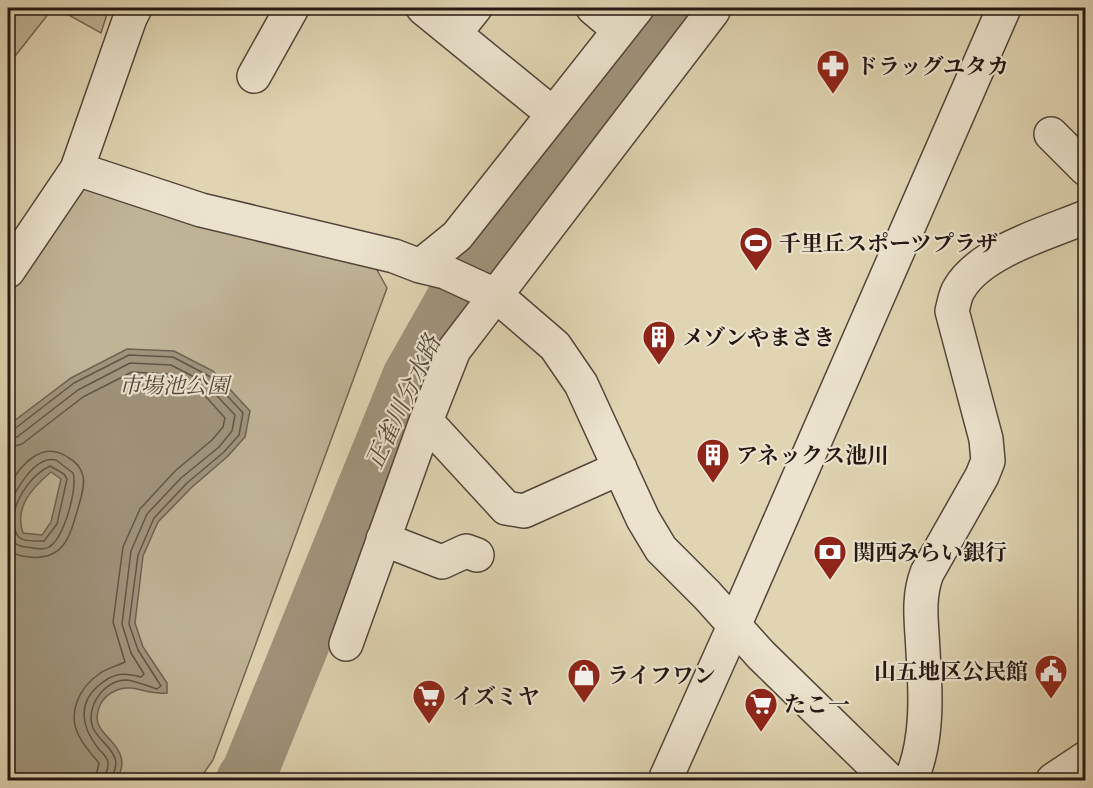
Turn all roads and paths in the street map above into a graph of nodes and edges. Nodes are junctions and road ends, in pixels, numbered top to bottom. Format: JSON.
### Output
{"nodes":[{"id":1,"x":135,"y":8,"type":"edge"},
{"id":2,"x":423,"y":8,"type":"edge"},
{"id":3,"x":475,"y":8,"type":"edge"},
{"id":4,"x":593,"y":8,"type":"edge"},
{"id":5,"x":1004,"y":8,"type":"edge"},
{"id":6,"x":282,"y":11,"type":"edge"},
{"id":7,"x":712,"y":11,"type":"dead end"},
{"id":8,"x":628,"y":19,"type":"edge"},
{"id":9,"x":455,"y":33,"type":"junction"},
{"id":10,"x":254,"y":76,"type":"dead end"},
{"id":11,"x":553,"y":114,"type":"junction"},
{"id":12,"x":1051,"y":134,"type":"dead end"},
{"id":13,"x":77,"y":169,"type":"junction"},
{"id":14,"x":1086,"y":169,"type":"edge"},
{"id":15,"x":1086,"y":217,"type":"edge"},
{"id":16,"x":432,"y":269,"type":"junction"},
{"id":17,"x":8,"y":271,"type":"edge"},
{"id":18,"x":490,"y":292,"type":"junction"},
{"id":19,"x":426,"y":421,"type":"junction"},
{"id":20,"x":620,"y":468,"type":"junction"},
{"id":21,"x":383,"y":539,"type":"junction"},
{"id":22,"x":477,"y":555,"type":"dead end"},
{"id":23,"x":734,"y":626,"type":"junction"},
{"id":24,"x":346,"y":645,"type":"dead end"},
{"id":25,"x":1086,"y":758,"type":"edge"},
{"id":26,"x":664,"y":780,"type":"edge"},
{"id":27,"x":889,"y":780,"type":"edge"},
{"id":28,"x":911,"y":780,"type":"edge"},
{"id":29,"x":1053,"y":780,"type":"edge"}],
"edges":[{"from":1,"to":13,"type":"street"},
{"from":2,"to":9,"type":"street"},
{"from":3,"to":9,"type":"street"},
{"from":4,"to":8,"type":"street"},
{"from":5,"to":23,"type":"street"},
{"from":6,"to":10,"type":"street"},
{"from":7,"to":18,"type":"street"},
{"from":8,"to":11,"type":"street"},
{"from":9,"to":11,"type":"street"},
{"from":11,"to":16,"type":"street"},
{"from":12,"to":14,"type":"street"},
{"from":13,"to":16,"type":"street"},
{"from":13,"to":17,"type":"street"},
{"from":15,"to":28,"type":"street"},
{"from":16,"to":18,"type":"street"},
{"from":18,"to":19,"type":"street"},
{"from":18,"to":20,"type":"street"},
{"from":19,"to":20,"type":"street"},
{"from":19,"to":21,"type":"street"},
{"from":20,"to":23,"type":"street"},
{"from":21,"to":22,"type":"street"},
{"from":21,"to":24,"type":"street"},
{"from":23,"to":26,"type":"street"},
{"from":23,"to":27,"type":"street"},
{"from":25,"to":29,"type":"street"}]}
